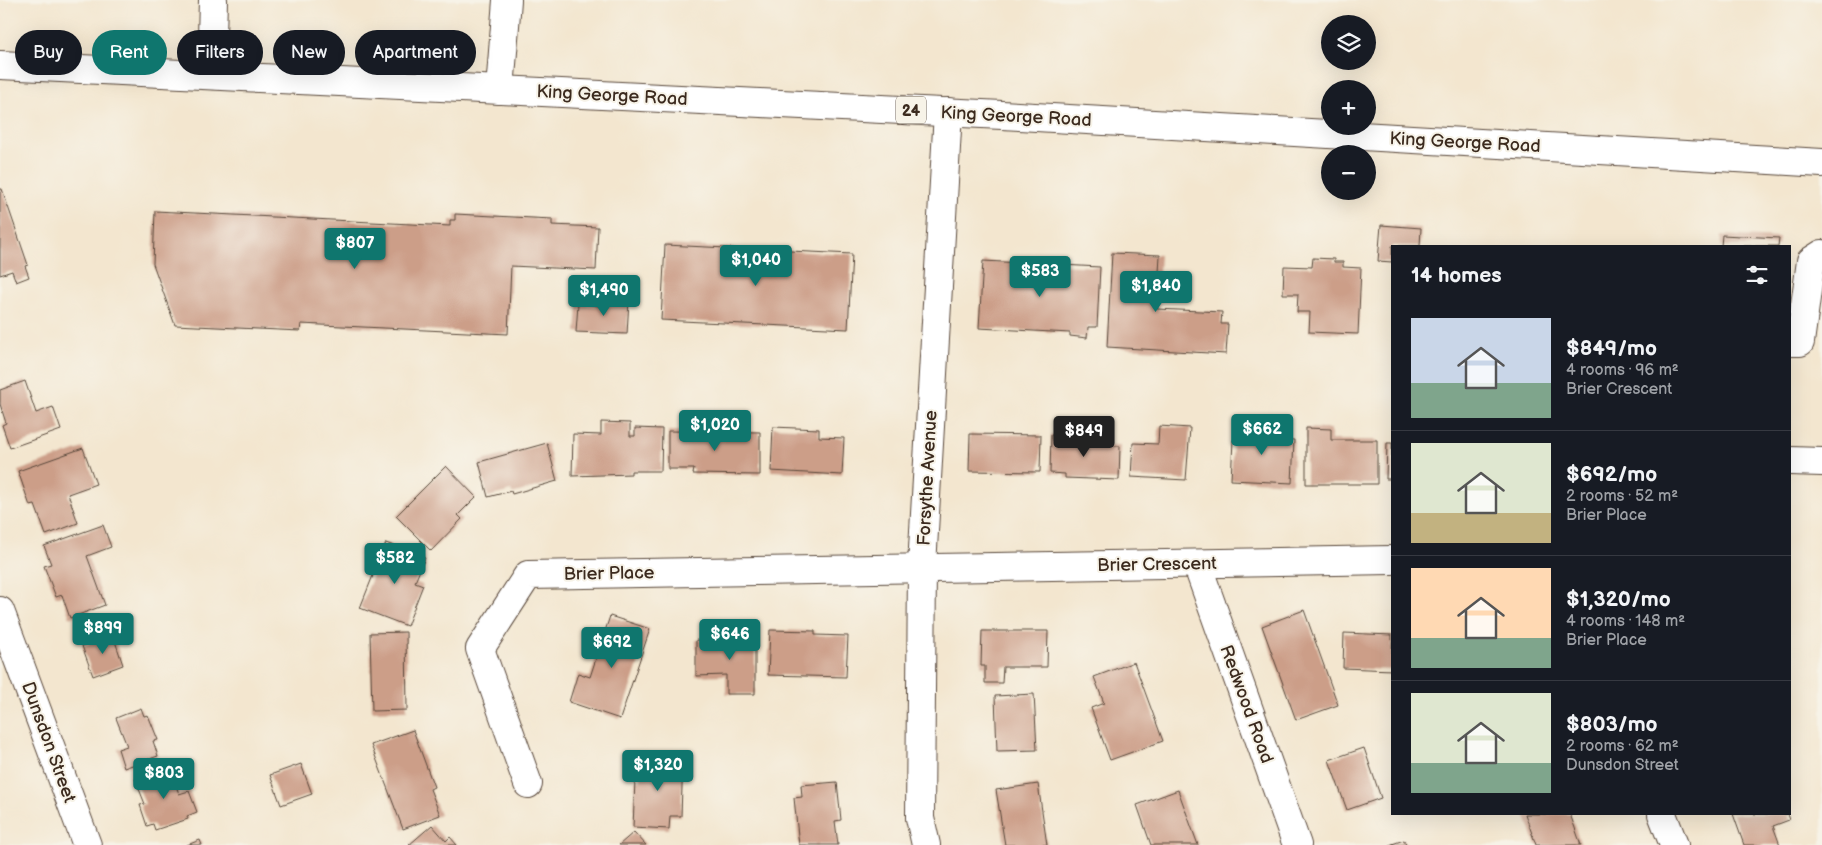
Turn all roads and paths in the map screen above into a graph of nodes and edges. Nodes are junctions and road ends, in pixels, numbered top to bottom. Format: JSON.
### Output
{"nodes":[{"id":1,"x":213,"y":0,"type":"edge"},
{"id":2,"x":507,"y":0,"type":"edge"},
{"id":3,"x":213,"y":30,"type":"edge"},
{"id":4,"x":0,"y":65,"type":"edge"},
{"id":5,"x":177,"y":73,"type":"edge"},
{"id":6,"x":212,"y":75,"type":"edge"},
{"id":7,"x":500,"y":90,"type":"junction"},
{"id":8,"x":948,"y":112,"type":"junction"},
{"id":9,"x":1822,"y":163,"type":"edge"},
{"id":10,"x":1822,"y":254,"type":"edge"},
{"id":11,"x":1791,"y":342,"type":"edge"},
{"id":12,"x":1791,"y":461,"type":"edge"},
{"id":13,"x":1822,"y":462,"type":"edge"},
{"id":14,"x":1391,"y":560,"type":"edge"},
{"id":15,"x":1197,"y":564,"type":"junction"},
{"id":16,"x":922,"y":566,"type":"junction"},
{"id":17,"x":0,"y":611,"type":"edge"},
{"id":18,"x":528,"y":784,"type":"dead end"},
{"id":19,"x":1662,"y":815,"type":"edge"},
{"id":20,"x":87,"y":845,"type":"edge"},
{"id":21,"x":926,"y":845,"type":"edge"},
{"id":22,"x":1297,"y":845,"type":"edge"},
{"id":23,"x":1674,"y":845,"type":"edge"}],
"edges":[{"from":1,"to":3,"type":"street"},
{"from":2,"to":7,"type":"street"},
{"from":4,"to":5,"type":"street","name":"King George Road","number":"24"},
{"from":6,"to":7,"type":"street","name":"King George Road","number":"24"},
{"from":7,"to":8,"type":"street","name":"King George Road","number":"24"},
{"from":8,"to":9,"type":"street","name":"King George Road","number":"24"},
{"from":8,"to":16,"type":"street","name":"Forsythe Avenue"},
{"from":10,"to":11,"type":"street"},
{"from":12,"to":13,"type":"street"},
{"from":14,"to":15,"type":"street","name":"Brier Crescent"},
{"from":15,"to":16,"type":"street","name":"Brier Crescent"},
{"from":15,"to":22,"type":"street","name":"Redwood Road"},
{"from":16,"to":18,"type":"street","name":"Brier Place"},
{"from":16,"to":21,"type":"street","name":"Forsythe Avenue"},
{"from":17,"to":20,"type":"street","name":"Dunsdon Street"},
{"from":19,"to":23,"type":"street"}]}
